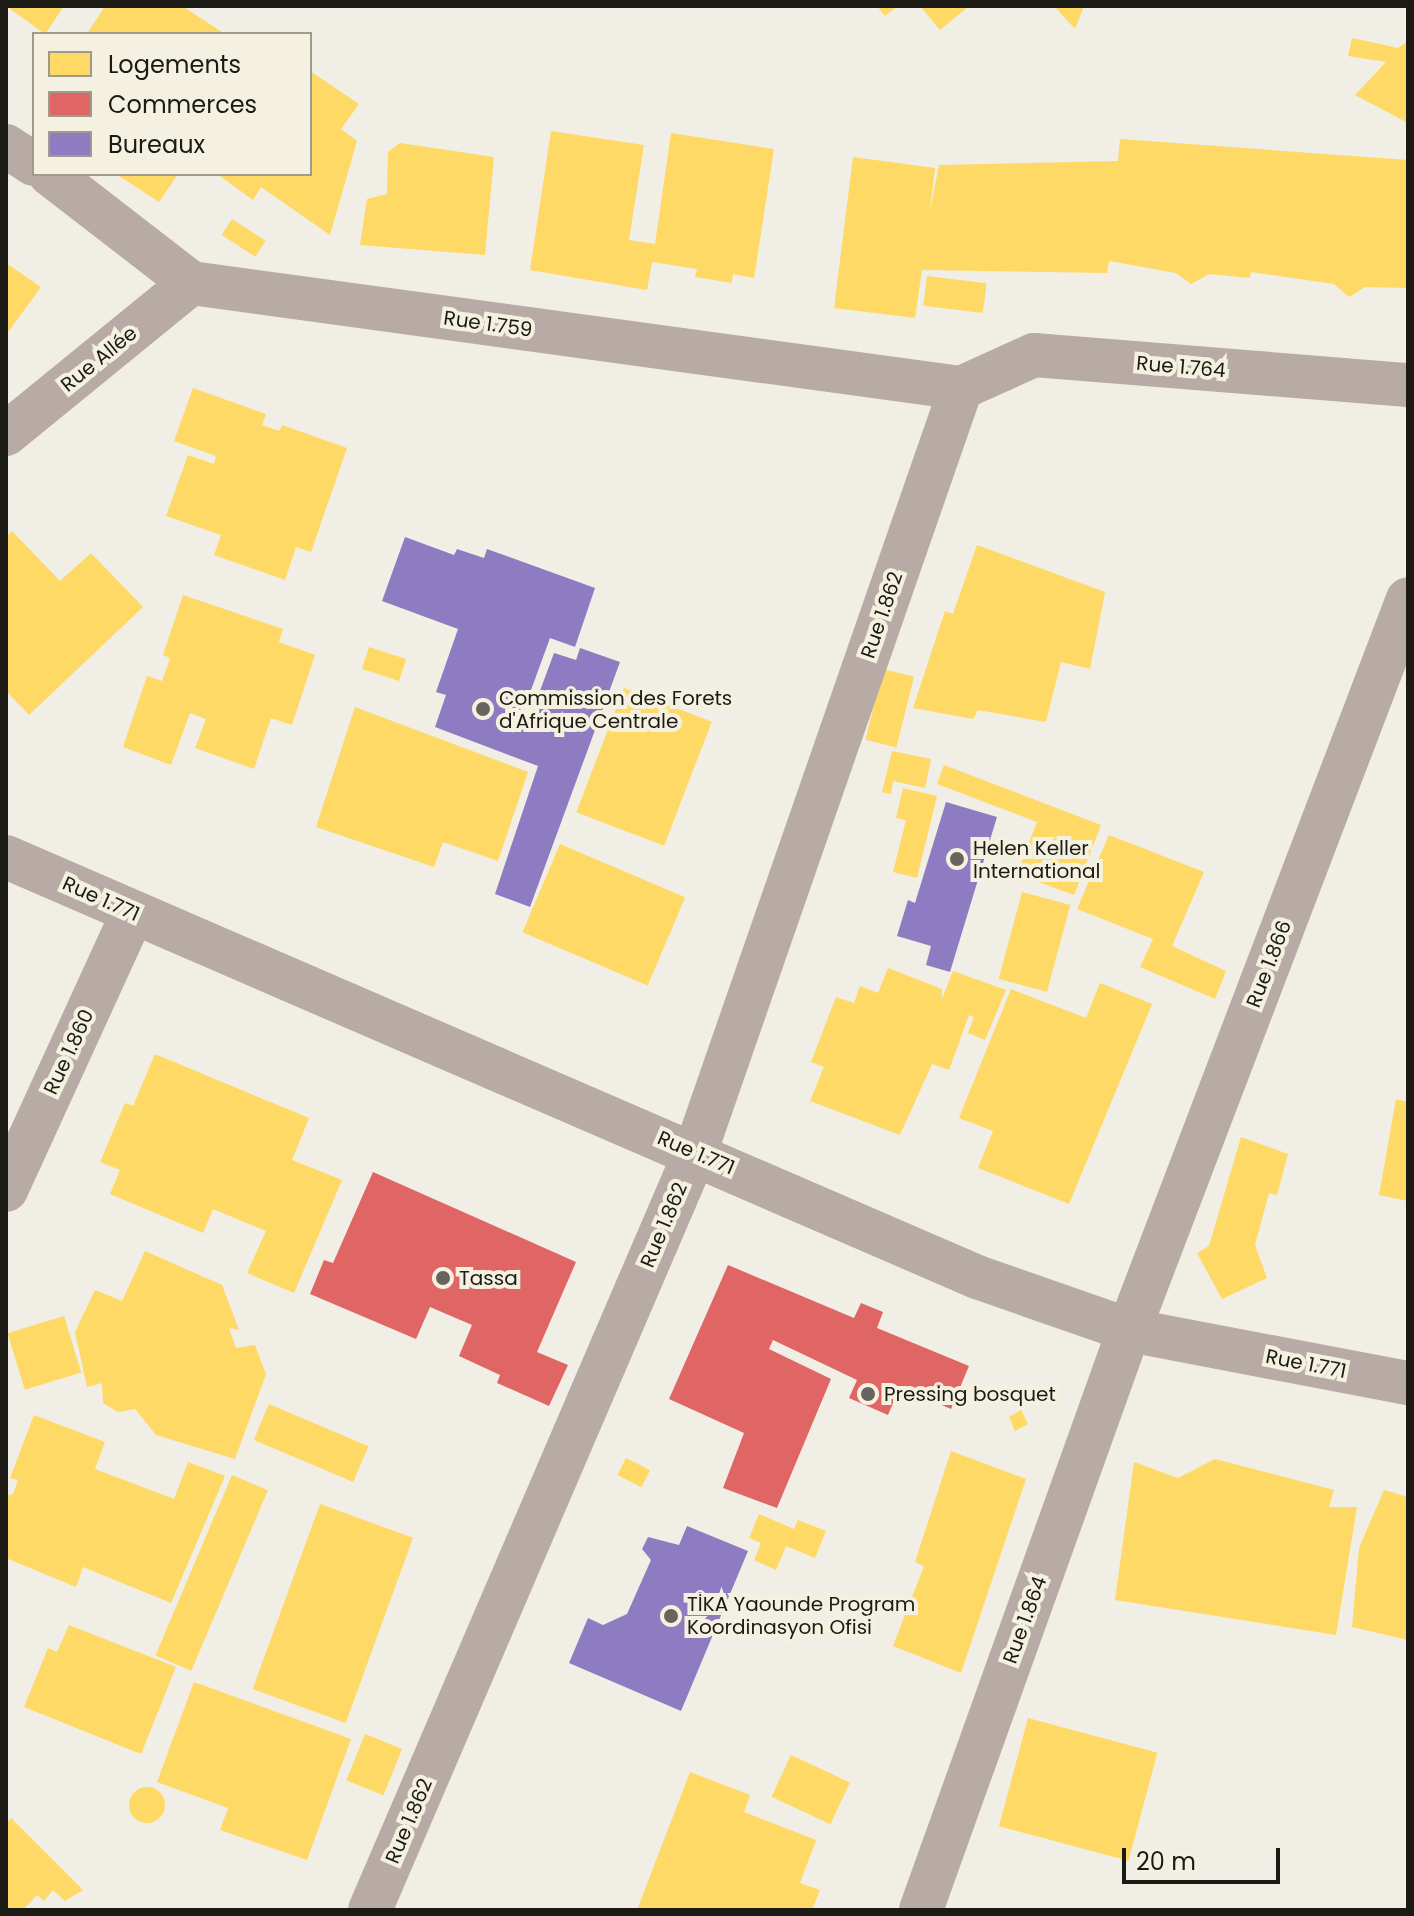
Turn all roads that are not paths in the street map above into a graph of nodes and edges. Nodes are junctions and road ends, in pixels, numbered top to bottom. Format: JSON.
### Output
{"nodes":[{"id":1,"x":6,"y":146,"type":"edge"},
{"id":2,"x":32,"y":163,"type":"edge"},
{"id":3,"x":53,"y":176,"type":"edge"},
{"id":4,"x":191,"y":283,"type":"junction"},
{"id":5,"x":1408,"y":385,"type":"edge"},
{"id":6,"x":961,"y":388,"type":"junction"},
{"id":7,"x":6,"y":434,"type":"edge"},
{"id":8,"x":1408,"y":599,"type":"edge"},
{"id":9,"x":6,"y":857,"type":"edge"},
{"id":10,"x":133,"y":913,"type":"junction"},
{"id":11,"x":695,"y":1153,"type":"junction"},
{"id":12,"x":6,"y":1190,"type":"edge"},
{"id":13,"x":1129,"y":1330,"type":"junction"},
{"id":14,"x":1408,"y":1383,"type":"edge"},
{"id":15,"x":370,"y":1910,"type":"edge"},
{"id":16,"x":921,"y":1910,"type":"edge"}],
"edges":[{"from":1,"to":2,"type":"street"},
{"from":3,"to":4,"type":"street","name":"Rue 1.759"},
{"from":4,"to":6,"type":"street","name":"Rue 1.759"},
{"from":4,"to":7,"type":"street","name":"Rue Allée"},
{"from":5,"to":6,"type":"street","name":"Rue 1.764"},
{"from":6,"to":11,"type":"street","name":"Rue 1.862"},
{"from":8,"to":13,"type":"street","name":"Rue 1.866"},
{"from":9,"to":10,"type":"street","name":"Rue 1.771"},
{"from":10,"to":11,"type":"street","name":"Rue 1.771"},
{"from":10,"to":12,"type":"street","name":"Rue 1.860"},
{"from":11,"to":13,"type":"street","name":"Rue 1.771"},
{"from":11,"to":15,"type":"street","name":"Rue 1.862"},
{"from":13,"to":14,"type":"street","name":"Rue 1.771"},
{"from":13,"to":16,"type":"street","name":"Rue 1.864"}]}
